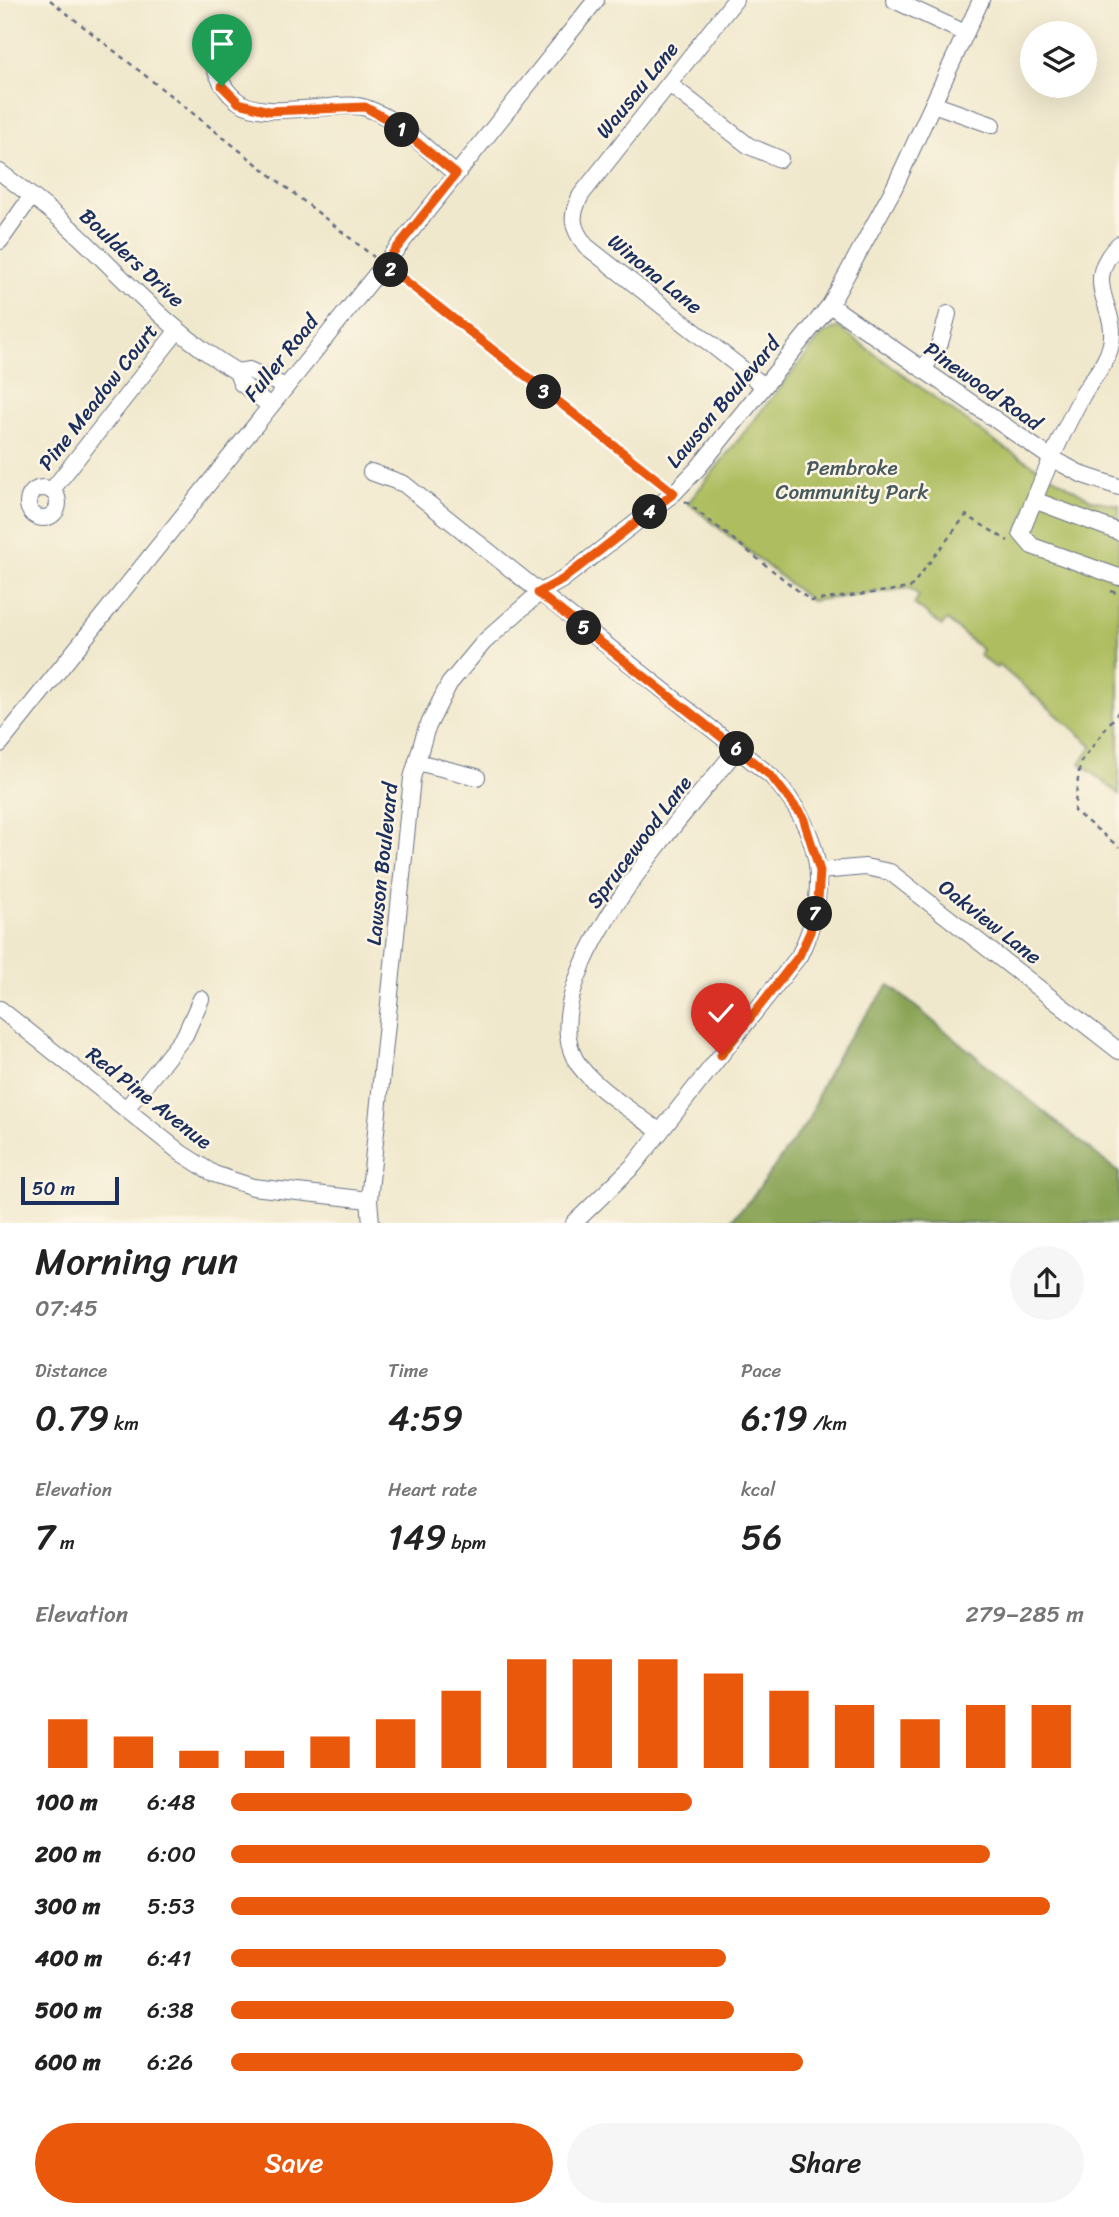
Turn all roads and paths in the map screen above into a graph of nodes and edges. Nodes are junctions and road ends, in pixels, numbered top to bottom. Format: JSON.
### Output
{"nodes":[{"id":1,"x":50,"y":0,"type":"edge"},
{"id":2,"x":596,"y":0,"type":"edge"},
{"id":3,"x":735,"y":0,"type":"edge"},
{"id":4,"x":894,"y":0,"type":"edge"},
{"id":5,"x":981,"y":0,"type":"edge"},
{"id":6,"x":965,"y":33,"type":"junction"},
{"id":7,"x":204,"y":38,"type":"dead end"},
{"id":8,"x":670,"y":84,"type":"junction"},
{"id":9,"x":933,"y":104,"type":"junction"},
{"id":10,"x":992,"y":125,"type":"dead end"},
{"id":11,"x":780,"y":159,"type":"dead end"},
{"id":12,"x":0,"y":172,"type":"edge"},
{"id":13,"x":598,"y":173,"type":"joint"},
{"id":14,"x":456,"y":174,"type":"junction"},
{"id":15,"x":31,"y":197,"type":"junction"},
{"id":16,"x":0,"y":240,"type":"edge"},
{"id":17,"x":1119,"y":244,"type":"edge"},
{"id":18,"x":384,"y":264,"type":"junction"},
{"id":19,"x":830,"y":305,"type":"junction"},
{"id":20,"x":948,"y":314,"type":"dead end"},
{"id":21,"x":178,"y":330,"type":"junction"},
{"id":22,"x":923,"y":370,"type":"junction"},
{"id":23,"x":237,"y":372,"type":"junction"},
{"id":24,"x":764,"y":386,"type":"junction"},
{"id":25,"x":286,"y":387,"type":"junction"},
{"id":26,"x":270,"y":406,"type":"junction"},
{"id":27,"x":1051,"y":458,"type":"junction"},
{"id":28,"x":371,"y":472,"type":"dead end"},
{"id":29,"x":1119,"y":486,"type":"edge"},
{"id":30,"x":52,"y":490,"type":"dead end"},
{"id":31,"x":674,"y":493,"type":"junction"},
{"id":32,"x":1034,"y":500,"type":"junction"},
{"id":33,"x":1119,"y":532,"type":"edge"},
{"id":34,"x":1010,"y":542,"type":"dead end"},
{"id":35,"x":1119,"y":577,"type":"edge"},
{"id":36,"x":1106,"y":589,"type":"dead end"},
{"id":37,"x":538,"y":593,"type":"junction"},
{"id":38,"x":1119,"y":594,"type":"edge"},
{"id":39,"x":1119,"y":711,"type":"edge"},
{"id":40,"x":0,"y":744,"type":"edge"},
{"id":41,"x":737,"y":749,"type":"junction"},
{"id":42,"x":417,"y":762,"type":"junction"},
{"id":43,"x":477,"y":778,"type":"dead end"},
{"id":44,"x":1119,"y":848,"type":"edge"},
{"id":45,"x":820,"y":871,"type":"junction"},
{"id":46,"x":201,"y":999,"type":"dead end"},
{"id":47,"x":0,"y":1009,"type":"edge"},
{"id":48,"x":1119,"y":1051,"type":"edge"},
{"id":49,"x":126,"y":1109,"type":"junction"},
{"id":50,"x":660,"y":1132,"type":"junction"},
{"id":51,"x":369,"y":1200,"type":"junction"},
{"id":52,"x":371,"y":1223,"type":"edge"},
{"id":53,"x":574,"y":1223,"type":"edge"}],
"edges":[{"from":1,"to":18,"type":"path"},
{"from":2,"to":14,"type":"street","name":"Fuller Road"},
{"from":3,"to":8,"type":"street","name":"Wausau Lane"},
{"from":4,"to":6,"type":"street"},
{"from":5,"to":6,"type":"street","name":"Lawson Boulevard"},
{"from":6,"to":9,"type":"street","name":"Lawson Boulevard"},
{"from":7,"to":14,"type":"street"},
{"from":8,"to":11,"type":"street"},
{"from":8,"to":13,"type":"street","name":"Wausau Lane"},
{"from":9,"to":10,"type":"street"},
{"from":9,"to":19,"type":"street","name":"Lawson Boulevard"},
{"from":12,"to":15,"type":"street","name":"Boulders Drive"},
{"from":13,"to":24,"type":"street","name":"Winona Lane"},
{"from":14,"to":18,"type":"street","name":"Fuller Road"},
{"from":15,"to":16,"type":"street"},
{"from":15,"to":21,"type":"street","name":"Boulders Drive"},
{"from":17,"to":27,"type":"street"},
{"from":18,"to":25,"type":"street","name":"Fuller Road"},
{"from":18,"to":31,"type":"path"},
{"from":19,"to":22,"type":"street","name":"Pinewood Road"},
{"from":19,"to":24,"type":"street","name":"Lawson Boulevard"},
{"from":20,"to":22,"type":"street"},
{"from":21,"to":23,"type":"street","name":"Boulders Drive"},
{"from":21,"to":30,"type":"street","name":"Pine Meadow Court"},
{"from":22,"to":27,"type":"street","name":"Pinewood Road"},
{"from":23,"to":25,"type":"street","name":"Boulders Drive"},
{"from":23,"to":26,"type":"street","name":"Boulders Drive"},
{"from":24,"to":31,"type":"street","name":"Lawson Boulevard"},
{"from":25,"to":26,"type":"street","name":"Fuller Road"},
{"from":26,"to":40,"type":"street","name":"Fuller Road"},
{"from":27,"to":29,"type":"street","name":"Pinewood Road"},
{"from":27,"to":32,"type":"street"},
{"from":28,"to":37,"type":"street"},
{"from":31,"to":34,"type":"path"},
{"from":31,"to":37,"type":"street","name":"Lawson Boulevard"},
{"from":32,"to":33,"type":"street"},
{"from":32,"to":35,"type":"street"},
{"from":36,"to":38,"type":"path"},
{"from":37,"to":41,"type":"street"},
{"from":37,"to":42,"type":"street","name":"Lawson Boulevard"},
{"from":39,"to":44,"type":"path"},
{"from":41,"to":45,"type":"street"},
{"from":41,"to":50,"type":"street","name":"Sprucewood Lane"},
{"from":42,"to":43,"type":"street"},
{"from":42,"to":51,"type":"street","name":"Lawson Boulevard"},
{"from":45,"to":48,"type":"street","name":"Oakview Lane"},
{"from":45,"to":50,"type":"street"},
{"from":46,"to":49,"type":"street"},
{"from":47,"to":49,"type":"street","name":"Red Pine Avenue"},
{"from":49,"to":51,"type":"street","name":"Red Pine Avenue"},
{"from":50,"to":53,"type":"street"},
{"from":51,"to":52,"type":"street","name":"Lawson Boulevard"}]}
